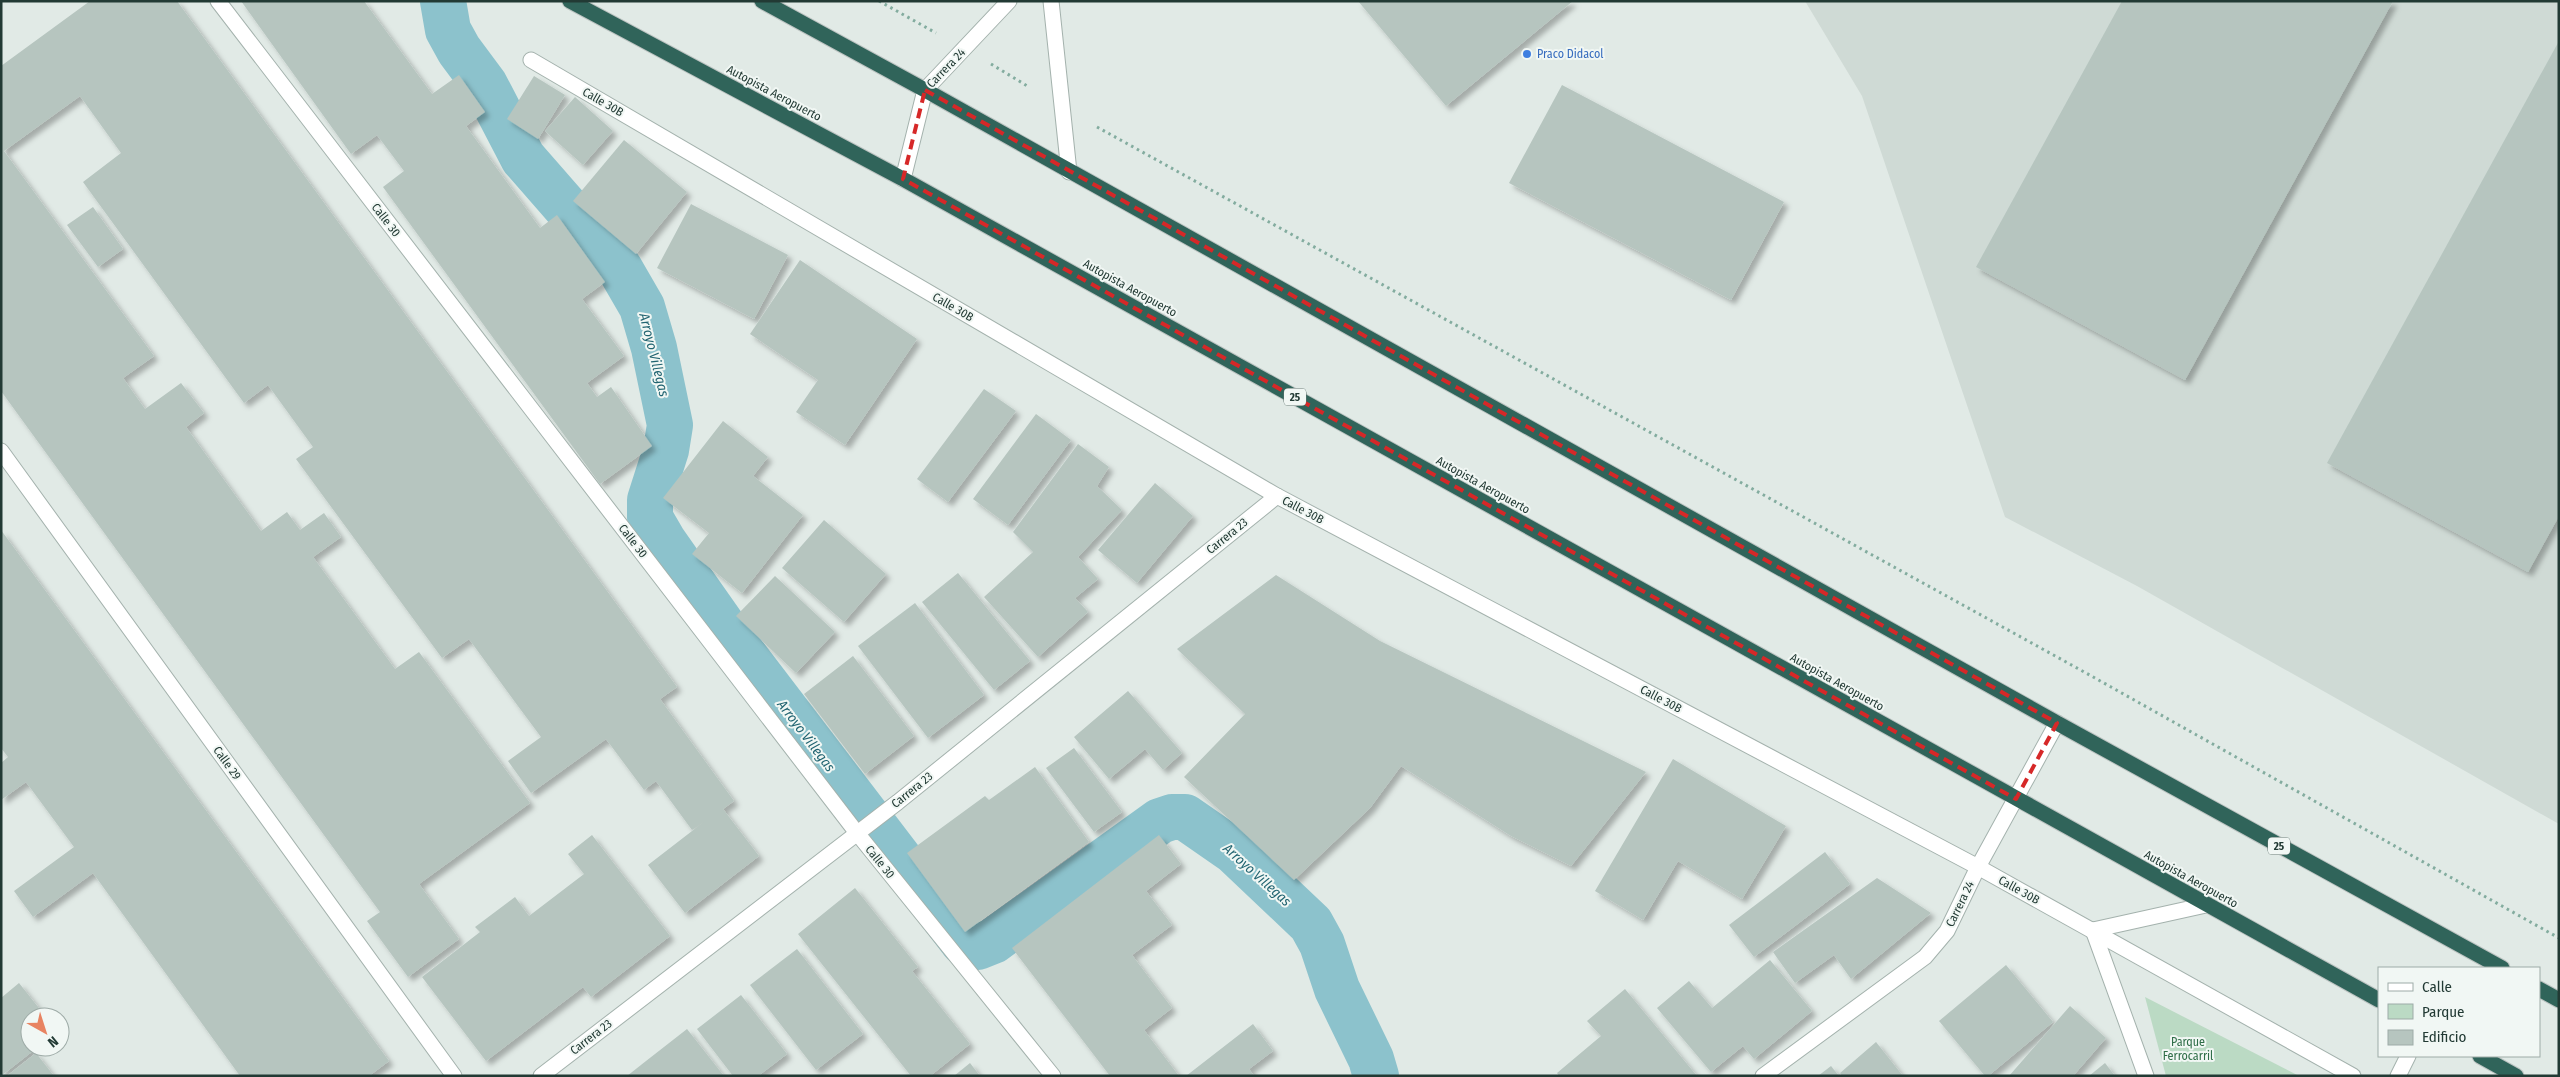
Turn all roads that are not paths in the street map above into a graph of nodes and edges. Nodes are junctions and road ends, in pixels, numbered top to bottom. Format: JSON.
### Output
{"nodes":[{"id":1,"x":218,"y":1,"type":"edge"},
{"id":2,"x":570,"y":1,"type":"edge"},
{"id":3,"x":762,"y":1,"type":"edge"},
{"id":4,"x":1009,"y":1,"type":"edge"},
{"id":5,"x":1051,"y":1,"type":"edge"},
{"id":6,"x":531,"y":60,"type":"dead end"},
{"id":7,"x":925,"y":90,"type":"junction"},
{"id":8,"x":1069,"y":172,"type":"junction"},
{"id":9,"x":902,"y":178,"type":"junction"},
{"id":10,"x":1,"y":451,"type":"edge"},
{"id":11,"x":1277,"y":496,"type":"junction"},
{"id":12,"x":2057,"y":723,"type":"junction"},
{"id":13,"x":2016,"y":799,"type":"junction"},
{"id":14,"x":861,"y":830,"type":"junction"},
{"id":15,"x":1978,"y":867,"type":"junction"},
{"id":16,"x":2206,"y":905,"type":"junction"},
{"id":17,"x":2092,"y":930,"type":"junction"},
{"id":18,"x":2500,"y":967,"type":"edge"},
{"id":19,"x":2540,"y":990,"type":"edge"},
{"id":20,"x":2378,"y":999,"type":"edge"},
{"id":21,"x":2559,"y":1000,"type":"edge"},
{"id":22,"x":2408,"y":1057,"type":"edge"},
{"id":23,"x":2482,"y":1057,"type":"edge"},
{"id":24,"x":454,"y":1076,"type":"edge"},
{"id":25,"x":541,"y":1076,"type":"edge"},
{"id":26,"x":1053,"y":1076,"type":"edge"},
{"id":27,"x":1763,"y":1076,"type":"edge"},
{"id":28,"x":2146,"y":1076,"type":"edge"},
{"id":29,"x":2353,"y":1076,"type":"edge"},
{"id":30,"x":2398,"y":1076,"type":"edge"},
{"id":31,"x":2516,"y":1076,"type":"edge"}],
"edges":[{"from":1,"to":14,"type":"street","name":"Calle 30"},
{"from":2,"to":9,"type":"highway","name":"Autopista Aeropuerto","number":"25"},
{"from":3,"to":7,"type":"highway","number":"25"},
{"from":4,"to":7,"type":"street","name":"Carrera 24"},
{"from":5,"to":8,"type":"street"},
{"from":6,"to":11,"type":"street","name":"Calle 30B"},
{"from":7,"to":8,"type":"highway","number":"25"},
{"from":7,"to":9,"type":"street","name":"Carrera 24"},
{"from":8,"to":12,"type":"highway","number":"25"},
{"from":9,"to":13,"type":"highway","name":"Autopista Aeropuerto","number":"25"},
{"from":10,"to":24,"type":"street","name":"Calle 29"},
{"from":11,"to":14,"type":"street","name":"Carrera 23"},
{"from":11,"to":15,"type":"street","name":"Calle 30B"},
{"from":12,"to":13,"type":"street","name":"Carrera 24"},
{"from":12,"to":18,"type":"highway","number":"25"},
{"from":13,"to":15,"type":"street","name":"Carrera 24"},
{"from":13,"to":16,"type":"highway","name":"Autopista Aeropuerto","number":"25"},
{"from":14,"to":25,"type":"street","name":"Carrera 23"},
{"from":14,"to":26,"type":"street","name":"Calle 30"},
{"from":15,"to":17,"type":"street","name":"Calle 30B"},
{"from":15,"to":27,"type":"street","name":"Carrera 24"},
{"from":16,"to":17,"type":"street"},
{"from":16,"to":20,"type":"highway","name":"Autopista Aeropuerto","number":"25"},
{"from":17,"to":28,"type":"street"},
{"from":17,"to":29,"type":"street","name":"Calle 30B"},
{"from":19,"to":21,"type":"highway"},
{"from":22,"to":30,"type":"street"},
{"from":23,"to":31,"type":"highway"}]}
